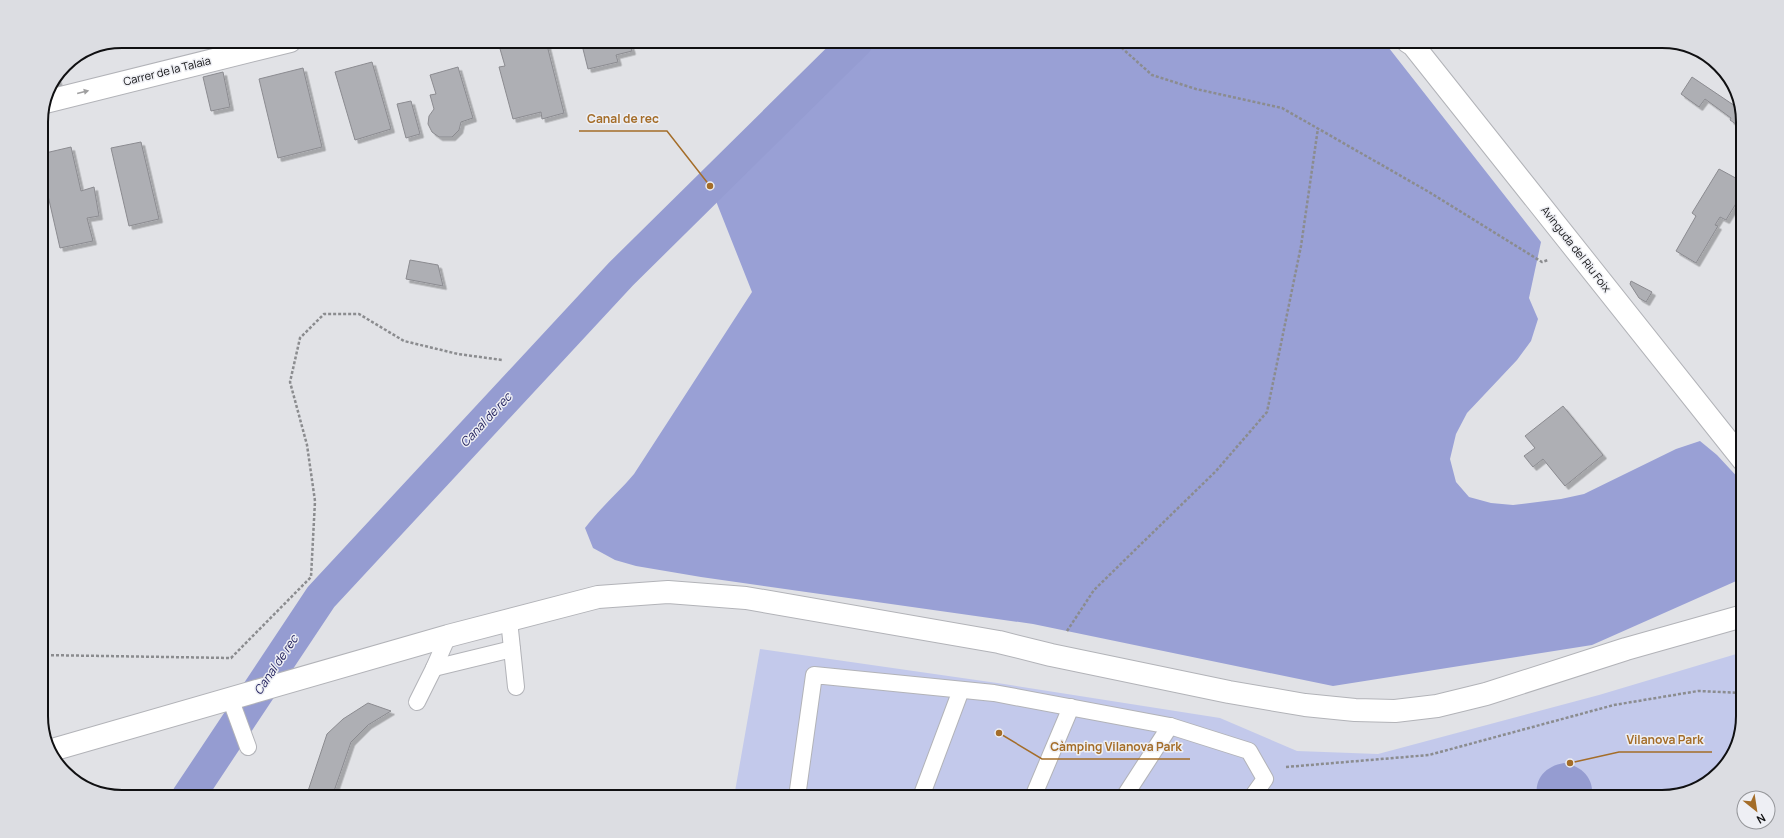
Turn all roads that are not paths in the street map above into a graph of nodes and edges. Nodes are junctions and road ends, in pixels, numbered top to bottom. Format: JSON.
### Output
{"nodes":[{"id":1,"x":262,"y":48,"type":"edge"},
{"id":2,"x":1415,"y":48,"type":"edge"},
{"id":3,"x":52,"y":100,"type":"edge"},
{"id":4,"x":1736,"y":451,"type":"edge"},
{"id":5,"x":1736,"y":618,"type":"edge"},
{"id":6,"x":509,"y":620,"type":"junction"},
{"id":7,"x":448,"y":636,"type":"junction"},
{"id":8,"x":512,"y":649,"type":"junction"},
{"id":9,"x":434,"y":668,"type":"junction"},
{"id":10,"x":516,"y":687,"type":"dead end"},
{"id":11,"x":961,"y":690,"type":"junction"},
{"id":12,"x":230,"y":698,"type":"junction"},
{"id":13,"x":417,"y":702,"type":"dead end"},
{"id":14,"x":1071,"y":707,"type":"junction"},
{"id":15,"x":1170,"y":726,"type":"junction"},
{"id":16,"x":248,"y":747,"type":"dead end"},
{"id":17,"x":56,"y":749,"type":"edge"},
{"id":18,"x":798,"y":790,"type":"edge"},
{"id":19,"x":924,"y":790,"type":"edge"},
{"id":20,"x":1036,"y":790,"type":"edge"},
{"id":21,"x":1129,"y":790,"type":"edge"},
{"id":22,"x":1257,"y":790,"type":"edge"}],
"edges":[{"from":3,"to":1,"type":"street","name":"Carrer de la Talaia","one_way":true},
{"from":2,"to":4,"type":"street","name":"Avinguda del Riu Foix"},
{"from":5,"to":6,"type":"street"},
{"from":6,"to":7,"type":"street"},
{"from":6,"to":8,"type":"lane"},
{"from":7,"to":9,"type":"lane"},
{"from":7,"to":12,"type":"street"},
{"from":8,"to":9,"type":"lane"},
{"from":8,"to":10,"type":"lane"},
{"from":9,"to":13,"type":"lane"},
{"from":11,"to":14,"type":"lane"},
{"from":11,"to":18,"type":"lane"},
{"from":11,"to":19,"type":"lane"},
{"from":12,"to":16,"type":"lane"},
{"from":12,"to":17,"type":"street"},
{"from":14,"to":15,"type":"lane"},
{"from":14,"to":20,"type":"lane"},
{"from":15,"to":21,"type":"lane"},
{"from":15,"to":22,"type":"lane"}]}
